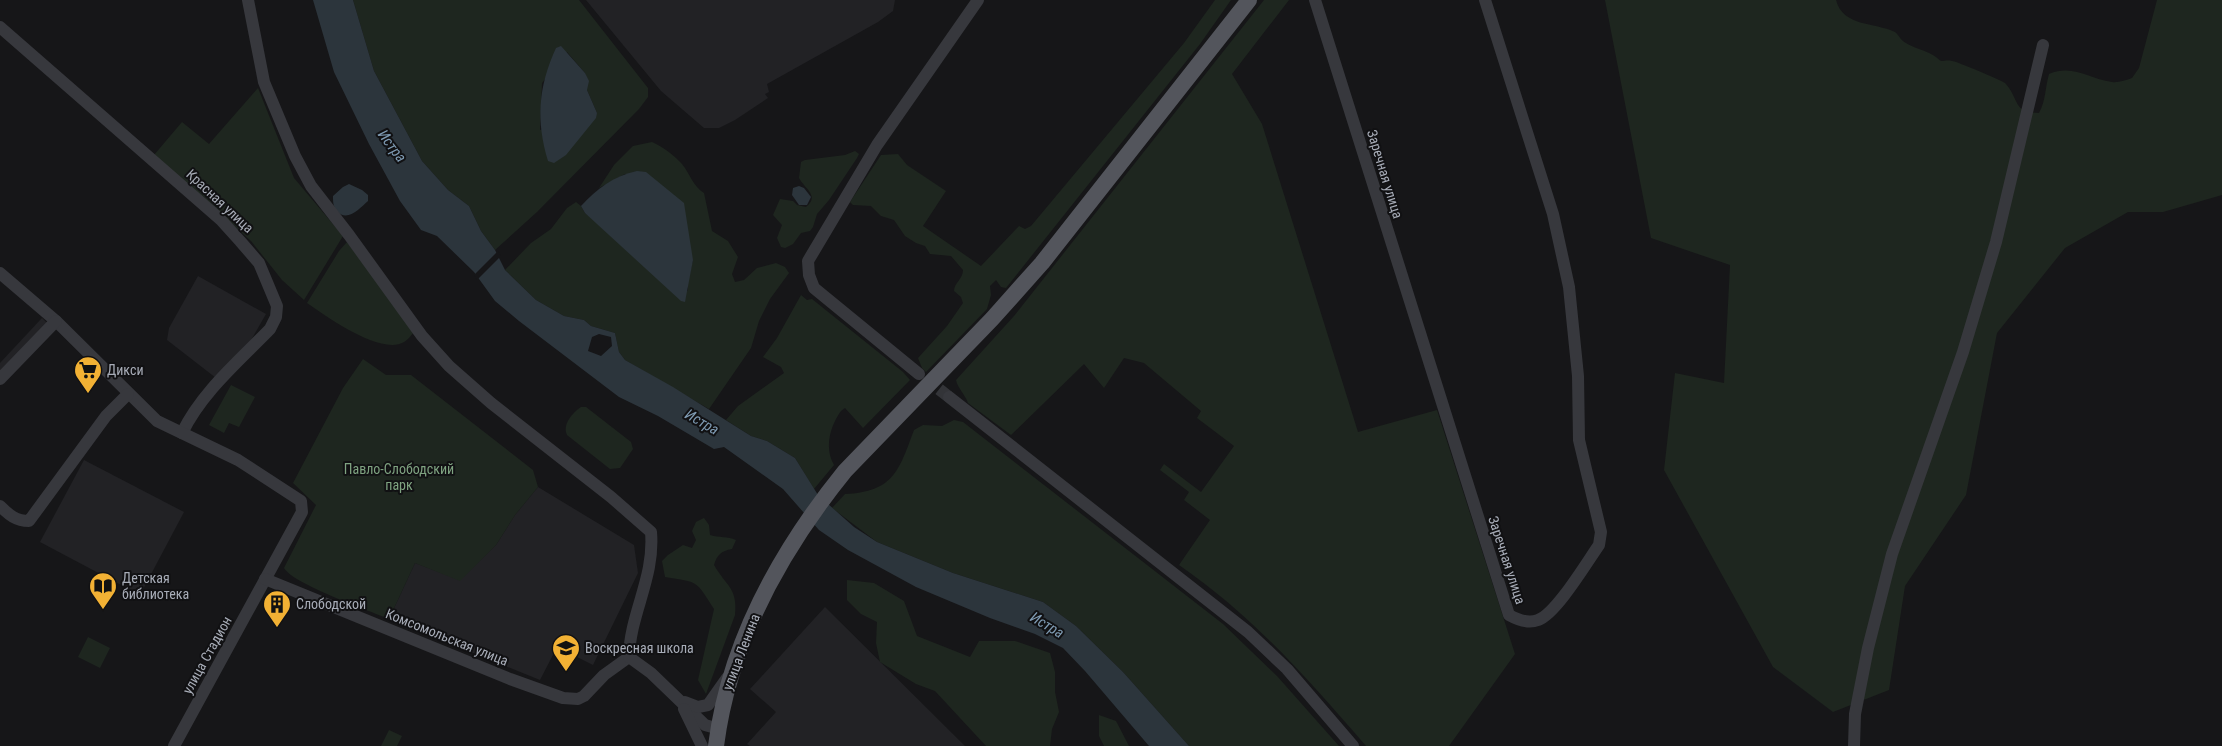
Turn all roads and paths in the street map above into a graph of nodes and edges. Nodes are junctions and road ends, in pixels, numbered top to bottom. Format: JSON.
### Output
{"nodes":[{"id":1,"x":248,"y":0,"type":"edge"},
{"id":2,"x":978,"y":0,"type":"edge"},
{"id":3,"x":1249,"y":0,"type":"edge"},
{"id":4,"x":1315,"y":0,"type":"edge"},
{"id":5,"x":1485,"y":0,"type":"edge"},
{"id":6,"x":0,"y":27,"type":"edge"},
{"id":7,"x":2043,"y":44,"type":"dead end"},
{"id":8,"x":0,"y":273,"type":"edge"},
{"id":9,"x":56,"y":321,"type":"junction"},
{"id":10,"x":919,"y":374,"type":"tunnel mouth"},
{"id":11,"x":0,"y":380,"type":"edge"},
{"id":12,"x":128,"y":394,"type":"junction"},
{"id":13,"x":949,"y":397,"type":"tunnel mouth"},
{"id":14,"x":182,"y":433,"type":"junction"},
{"id":15,"x":0,"y":506,"type":"edge"},
{"id":16,"x":266,"y":579,"type":"junction"},
{"id":17,"x":628,"y":657,"type":"junction"},
{"id":18,"x":733,"y":666,"type":"junction"},
{"id":19,"x":678,"y":698,"type":"junction"},
{"id":20,"x":718,"y":729,"type":"junction"},
{"id":21,"x":174,"y":746,"type":"edge"},
{"id":22,"x":702,"y":746,"type":"edge"},
{"id":23,"x":716,"y":746,"type":"edge"},
{"id":24,"x":1353,"y":746,"type":"edge"},
{"id":25,"x":1854,"y":746,"type":"edge"}],
"edges":[{"from":1,"to":17,"type":"street"},
{"from":2,"to":10,"type":"street"},
{"from":3,"to":18,"type":"main road","name":"улица Ленина"},
{"from":4,"to":5,"type":"street","name":"Заречная улица"},
{"from":6,"to":14,"type":"street","name":"Красная улица"},
{"from":7,"to":25,"type":"street"},
{"from":8,"to":9,"type":"street"},
{"from":9,"to":11,"type":"street"},
{"from":9,"to":12,"type":"street"},
{"from":12,"to":14,"type":"street"},
{"from":12,"to":15,"type":"street"},
{"from":13,"to":24,"type":"street"},
{"from":14,"to":16,"type":"street"},
{"from":16,"to":17,"type":"street","name":"Комсомольская улица"},
{"from":16,"to":21,"type":"street","name":"улица Стадион"},
{"from":17,"to":19,"type":"street"},
{"from":18,"to":19,"type":"street"},
{"from":18,"to":20,"type":"main road","name":"улица Ленина"},
{"from":19,"to":20,"type":"street"},
{"from":19,"to":22,"type":"street"},
{"from":20,"to":23,"type":"main road","name":"улица Ленина"}]}
